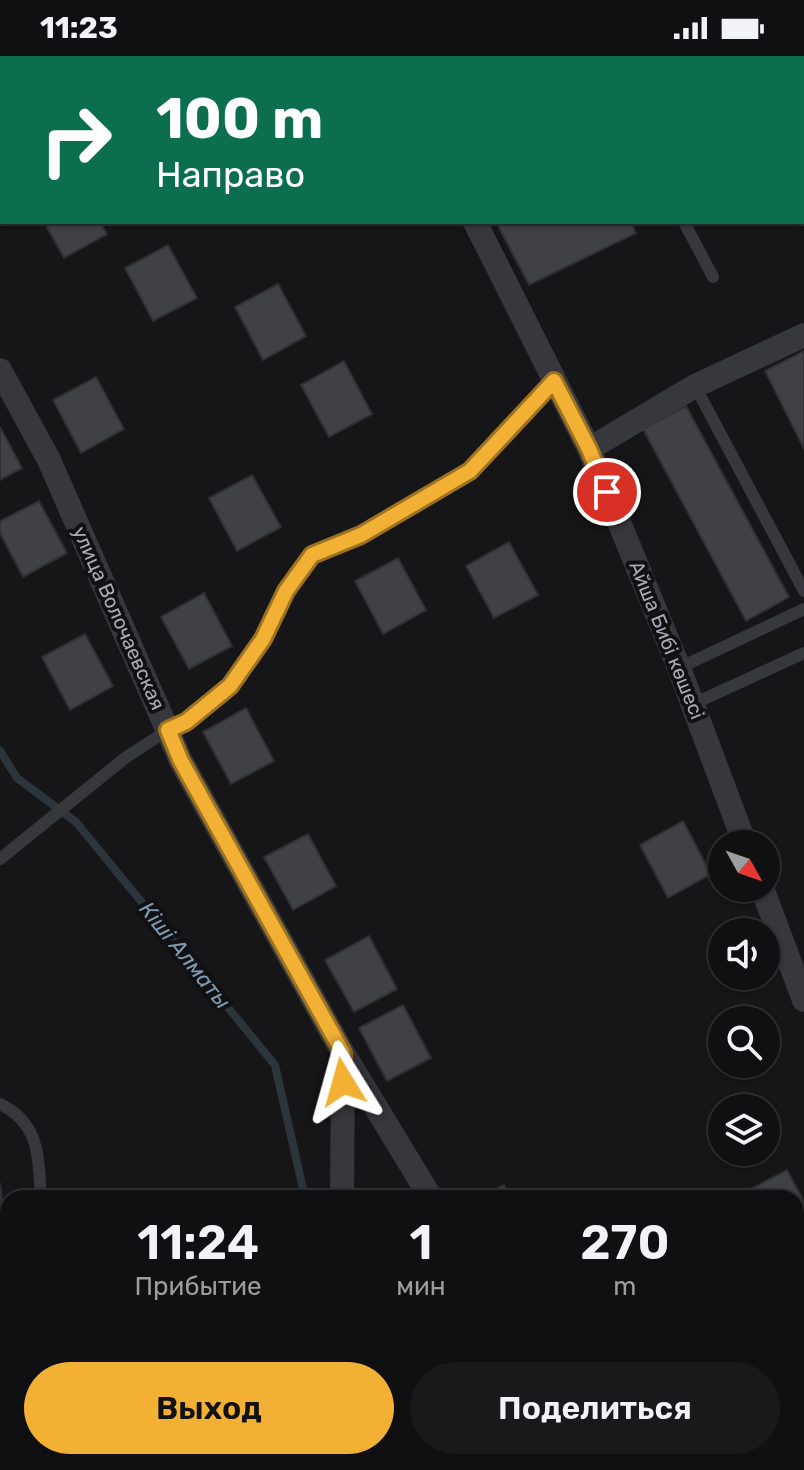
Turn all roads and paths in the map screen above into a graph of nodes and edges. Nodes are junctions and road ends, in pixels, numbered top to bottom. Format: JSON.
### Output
{"nodes":[{"id":1,"x":476,"y":224,"type":"edge"},
{"id":2,"x":685,"y":224,"type":"edge"},
{"id":3,"x":713,"y":277,"type":"dead end"},
{"id":4,"x":804,"y":335,"type":"edge"},
{"id":5,"x":0,"y":370,"type":"edge"},
{"id":6,"x":554,"y":381,"type":"junction"},
{"id":7,"x":695,"y":386,"type":"junction"},
{"id":8,"x":589,"y":449,"type":"junction"},
{"id":9,"x":804,"y":591,"type":"edge"},
{"id":10,"x":804,"y":609,"type":"edge"},
{"id":11,"x":804,"y":653,"type":"edge"},
{"id":12,"x":679,"y":668,"type":"junction"},
{"id":13,"x":693,"y":704,"type":"junction"},
{"id":14,"x":168,"y":730,"type":"junction"},
{"id":15,"x":740,"y":830,"type":"edge"},
{"id":16,"x":0,"y":859,"type":"edge"},
{"id":17,"x":767,"y":902,"type":"edge"},
{"id":18,"x":804,"y":1000,"type":"edge"},
{"id":19,"x":343,"y":1053,"type":"junction"},
{"id":20,"x":0,"y":1104,"type":"edge"},
{"id":21,"x":40,"y":1190,"type":"edge"},
{"id":22,"x":342,"y":1190,"type":"edge"},
{"id":23,"x":426,"y":1190,"type":"edge"}],
"edges":[{"from":1,"to":6,"type":"street","name":"Айша Бибі көшесі"},
{"from":2,"to":3,"type":"lane"},
{"from":4,"to":7,"type":"street"},
{"from":5,"to":14,"type":"street","name":"улица Волочаевская"},
{"from":6,"to":8,"type":"street","name":"Айша Бибі көшесі"},
{"from":6,"to":14,"type":"lane"},
{"from":7,"to":8,"type":"street"},
{"from":7,"to":9,"type":"lane"},
{"from":8,"to":12,"type":"street","name":"Айша Бибі көшесі"},
{"from":10,"to":12,"type":"lane"},
{"from":11,"to":13,"type":"lane"},
{"from":12,"to":13,"type":"street","name":"Айша Бибі көшесі"},
{"from":13,"to":15,"type":"street","name":"Айша Бибі көшесі"},
{"from":14,"to":16,"type":"lane"},
{"from":14,"to":19,"type":"street","name":"улица Волочаевская"},
{"from":17,"to":18,"type":"street"},
{"from":19,"to":22,"type":"street"},
{"from":19,"to":23,"type":"street","name":"улица Волочаевская"},
{"from":20,"to":21,"type":"lane"}]}
